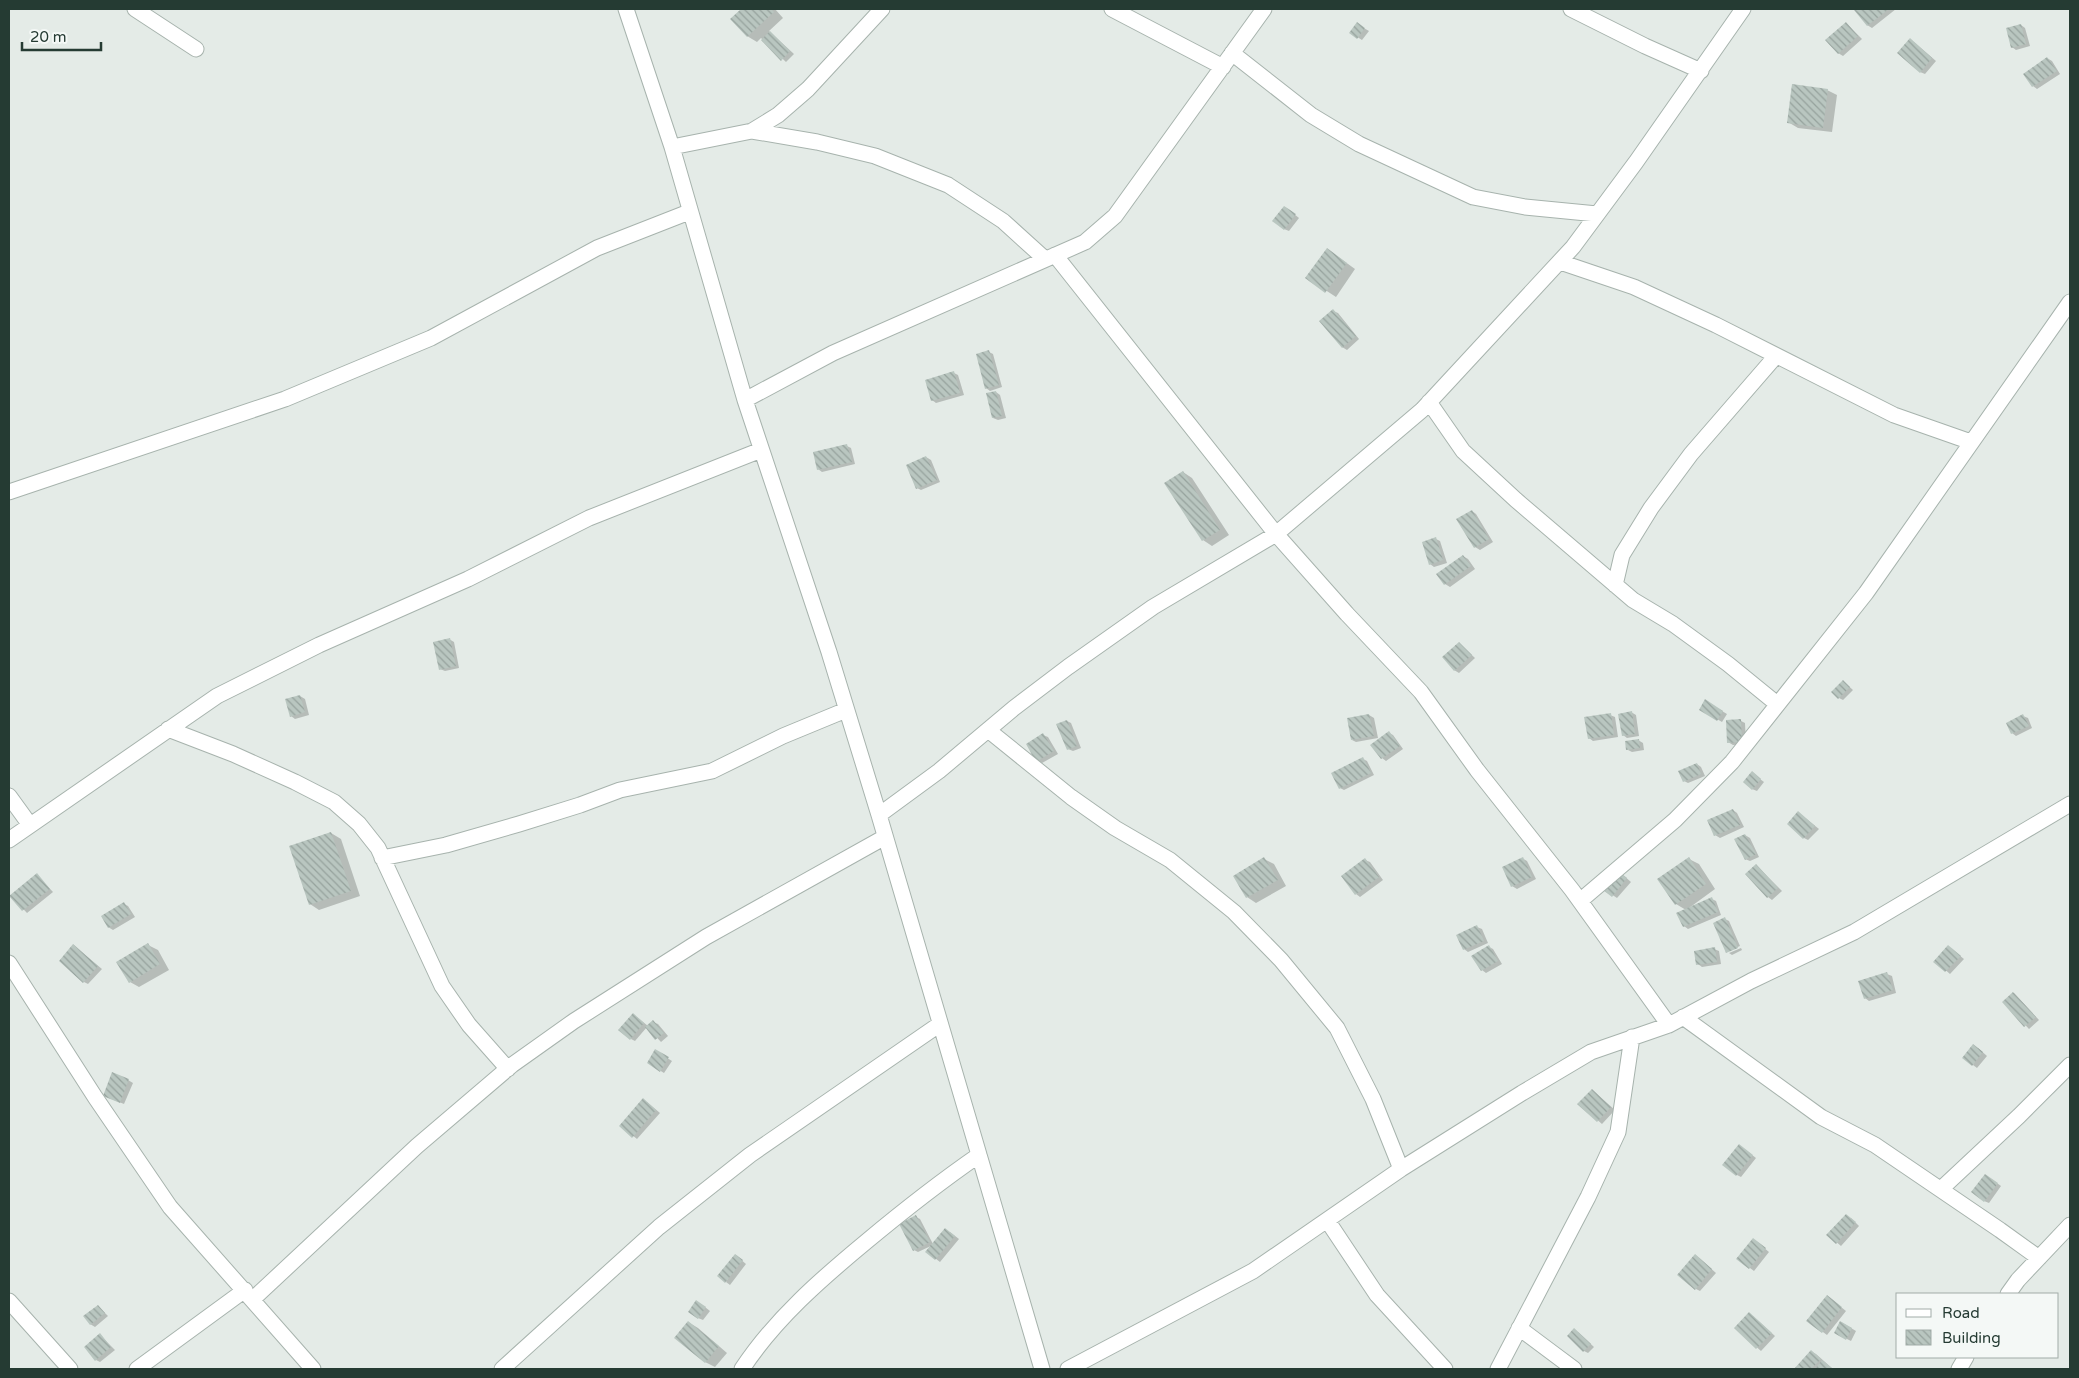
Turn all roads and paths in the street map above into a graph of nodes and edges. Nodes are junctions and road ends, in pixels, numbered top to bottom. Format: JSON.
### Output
{"nodes":[{"id":1,"x":135,"y":9,"type":"edge"},
{"id":2,"x":626,"y":9,"type":"edge"},
{"id":3,"x":882,"y":9,"type":"edge"},
{"id":4,"x":1112,"y":9,"type":"edge"},
{"id":5,"x":1264,"y":9,"type":"edge"},
{"id":6,"x":1571,"y":9,"type":"edge"},
{"id":7,"x":1743,"y":9,"type":"edge"},
{"id":8,"x":196,"y":49,"type":"dead end"},
{"id":9,"x":1232,"y":53,"type":"junction"},
{"id":10,"x":1223,"y":67,"type":"junction"},
{"id":11,"x":1701,"y":71,"type":"junction"},
{"id":12,"x":752,"y":131,"type":"junction"},
{"id":13,"x":672,"y":148,"type":"junction"},
{"id":14,"x":689,"y":212,"type":"junction"},
{"id":15,"x":1597,"y":214,"type":"junction"},
{"id":16,"x":1050,"y":257,"type":"junction"},
{"id":17,"x":1560,"y":262,"type":"junction"},
{"id":18,"x":2070,"y":302,"type":"edge"},
{"id":19,"x":1776,"y":356,"type":"junction"},
{"id":20,"x":745,"y":400,"type":"junction"},
{"id":21,"x":1429,"y":402,"type":"junction"},
{"id":22,"x":1971,"y":442,"type":"junction"},
{"id":23,"x":762,"y":450,"type":"junction"},
{"id":24,"x":9,"y":492,"type":"edge"},
{"id":25,"x":1276,"y":534,"type":"junction"},
{"id":26,"x":1615,"y":585,"type":"junction"},
{"id":27,"x":1777,"y":704,"type":"junction"},
{"id":28,"x":846,"y":710,"type":"junction"},
{"id":29,"x":168,"y":729,"type":"junction"},
{"id":30,"x":988,"y":730,"type":"junction"},
{"id":31,"x":9,"y":796,"type":"edge"},
{"id":32,"x":2070,"y":804,"type":"edge"},
{"id":33,"x":879,"y":815,"type":"junction"},
{"id":34,"x":30,"y":825,"type":"junction"},
{"id":35,"x":885,"y":836,"type":"junction"},
{"id":36,"x":9,"y":840,"type":"edge"},
{"id":37,"x":382,"y":858,"type":"junction"},
{"id":38,"x":1580,"y":901,"type":"junction"},
{"id":39,"x":9,"y":963,"type":"edge"},
{"id":40,"x":1683,"y":1017,"type":"junction"},
{"id":41,"x":940,"y":1024,"type":"junction"},
{"id":42,"x":1669,"y":1025,"type":"junction"},
{"id":43,"x":1632,"y":1037,"type":"junction"},
{"id":44,"x":2070,"y":1065,"type":"edge"},
{"id":45,"x":508,"y":1069,"type":"junction"},
{"id":46,"x":979,"y":1155,"type":"junction"},
{"id":47,"x":1401,"y":1169,"type":"junction"},
{"id":48,"x":1941,"y":1190,"type":"junction"},
{"id":49,"x":1327,"y":1220,"type":"junction"},
{"id":50,"x":2070,"y":1225,"type":"edge"},
{"id":51,"x":2039,"y":1258,"type":"junction"},
{"id":52,"x":2009,"y":1293,"type":"edge"},
{"id":53,"x":249,"y":1295,"type":"junction"},
{"id":54,"x":9,"y":1302,"type":"edge"},
{"id":55,"x":1519,"y":1328,"type":"junction"},
{"id":56,"x":1965,"y":1358,"type":"edge"},
{"id":57,"x":70,"y":1369,"type":"edge"},
{"id":58,"x":137,"y":1369,"type":"edge"},
{"id":59,"x":313,"y":1369,"type":"edge"},
{"id":60,"x":502,"y":1369,"type":"edge"},
{"id":61,"x":742,"y":1369,"type":"edge"},
{"id":62,"x":1042,"y":1369,"type":"edge"},
{"id":63,"x":1068,"y":1369,"type":"edge"},
{"id":64,"x":1445,"y":1369,"type":"edge"},
{"id":65,"x":1498,"y":1369,"type":"edge"},
{"id":66,"x":1574,"y":1369,"type":"edge"},
{"id":67,"x":1959,"y":1369,"type":"edge"}],
"edges":[{"from":1,"to":8,"type":"street"},
{"from":2,"to":13,"type":"street"},
{"from":3,"to":12,"type":"street"},
{"from":4,"to":10,"type":"street"},
{"from":5,"to":9,"type":"street"},
{"from":6,"to":11,"type":"street"},
{"from":7,"to":11,"type":"street"},
{"from":9,"to":10,"type":"street"},
{"from":9,"to":15,"type":"street"},
{"from":10,"to":16,"type":"street"},
{"from":11,"to":15,"type":"street"},
{"from":12,"to":13,"type":"street"},
{"from":12,"to":16,"type":"street"},
{"from":13,"to":14,"type":"street"},
{"from":14,"to":20,"type":"street"},
{"from":14,"to":24,"type":"street"},
{"from":15,"to":17,"type":"street"},
{"from":16,"to":20,"type":"street"},
{"from":16,"to":25,"type":"street"},
{"from":17,"to":19,"type":"street"},
{"from":17,"to":21,"type":"street"},
{"from":18,"to":22,"type":"street"},
{"from":19,"to":22,"type":"street"},
{"from":19,"to":26,"type":"street"},
{"from":20,"to":23,"type":"street"},
{"from":21,"to":25,"type":"street"},
{"from":21,"to":26,"type":"street"},
{"from":22,"to":27,"type":"street"},
{"from":23,"to":28,"type":"street"},
{"from":23,"to":29,"type":"street"},
{"from":25,"to":30,"type":"street"},
{"from":25,"to":38,"type":"street"},
{"from":26,"to":27,"type":"street"},
{"from":27,"to":38,"type":"street"},
{"from":28,"to":33,"type":"street"},
{"from":28,"to":37,"type":"street"},
{"from":29,"to":34,"type":"street"},
{"from":29,"to":37,"type":"street"},
{"from":30,"to":33,"type":"street"},
{"from":30,"to":47,"type":"street"},
{"from":31,"to":34,"type":"street"},
{"from":32,"to":40,"type":"street"},
{"from":33,"to":35,"type":"street"},
{"from":34,"to":36,"type":"street"},
{"from":35,"to":41,"type":"street"},
{"from":35,"to":45,"type":"street"},
{"from":37,"to":45,"type":"street"},
{"from":38,"to":42,"type":"street"},
{"from":39,"to":53,"type":"street"},
{"from":40,"to":42,"type":"street"},
{"from":40,"to":48,"type":"street"},
{"from":41,"to":46,"type":"street"},
{"from":41,"to":60,"type":"street"},
{"from":42,"to":43,"type":"street"},
{"from":43,"to":47,"type":"street"},
{"from":43,"to":55,"type":"street"},
{"from":44,"to":48,"type":"street"},
{"from":45,"to":53,"type":"street"},
{"from":46,"to":61,"type":"street"},
{"from":46,"to":62,"type":"street"},
{"from":47,"to":49,"type":"street"},
{"from":48,"to":51,"type":"street"},
{"from":49,"to":63,"type":"street"},
{"from":49,"to":64,"type":"street"},
{"from":50,"to":51,"type":"street"},
{"from":51,"to":52,"type":"street"},
{"from":53,"to":58,"type":"street"},
{"from":53,"to":59,"type":"street"},
{"from":54,"to":57,"type":"street"},
{"from":55,"to":65,"type":"street"},
{"from":55,"to":66,"type":"street"},
{"from":56,"to":67,"type":"street"}]}
